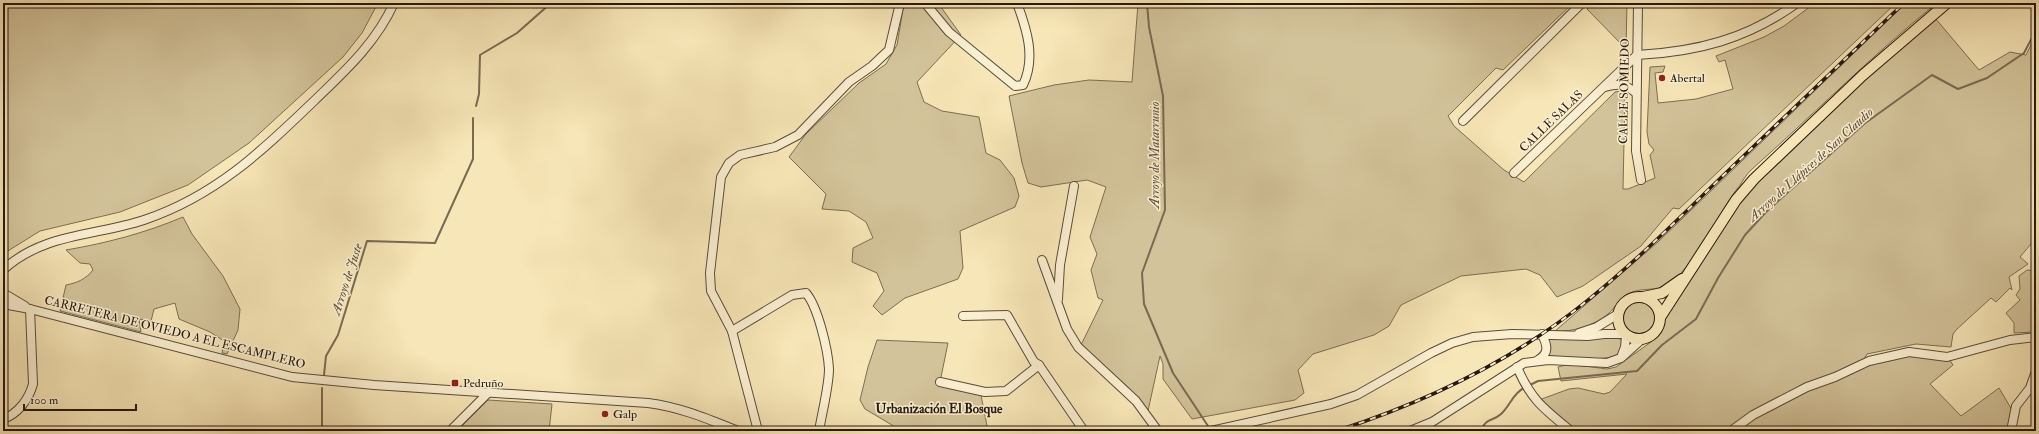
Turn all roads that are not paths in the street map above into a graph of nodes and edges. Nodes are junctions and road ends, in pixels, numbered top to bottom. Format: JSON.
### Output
{"nodes":[{"id":1,"x":394,"y":3,"type":"edge"},
{"id":2,"x":900,"y":3,"type":"edge"},
{"id":3,"x":925,"y":3,"type":"edge"},
{"id":4,"x":1017,"y":3,"type":"edge"},
{"id":5,"x":1582,"y":3,"type":"edge"},
{"id":6,"x":1638,"y":3,"type":"edge"},
{"id":7,"x":1797,"y":3,"type":"edge"},
{"id":8,"x":1947,"y":3,"type":"edge"},
{"id":9,"x":1637,"y":55,"type":"junction"},
{"id":10,"x":1604,"y":87,"type":"junction"},
{"id":11,"x":1636,"y":93,"type":"junction"},
{"id":12,"x":1463,"y":121,"type":"dead end"},
{"id":13,"x":1514,"y":173,"type":"dead end"},
{"id":14,"x":1641,"y":180,"type":"dead end"},
{"id":15,"x":1074,"y":186,"type":"dead end"},
{"id":16,"x":1042,"y":260,"type":"dead end"},
{"id":17,"x":3,"y":270,"type":"edge"},
{"id":18,"x":1690,"y":272,"type":"junction"},
{"id":19,"x":3,"y":293,"type":"edge"},
{"id":20,"x":3,"y":296,"type":"edge"},
{"id":21,"x":1643,"y":297,"type":"junction"},
{"id":22,"x":6,"y":303,"type":"edge"},
{"id":23,"x":1058,"y":304,"type":"junction"},
{"id":24,"x":30,"y":309,"type":"junction"},
{"id":25,"x":1618,"y":314,"type":"junction"},
{"id":26,"x":963,"y":316,"type":"dead end"},
{"id":27,"x":1661,"y":316,"type":"junction"},
{"id":28,"x":732,"y":331,"type":"junction"},
{"id":29,"x":1542,"y":334,"type":"junction"},
{"id":30,"x":1574,"y":335,"type":"junction"},
{"id":31,"x":1625,"y":335,"type":"junction"},
{"id":32,"x":2036,"y":337,"type":"edge"},
{"id":33,"x":1642,"y":340,"type":"junction"},
{"id":34,"x":1621,"y":358,"type":"junction"},
{"id":35,"x":1538,"y":360,"type":"junction"},
{"id":36,"x":1040,"y":366,"type":"junction"},
{"id":37,"x":1517,"y":367,"type":"junction"},
{"id":38,"x":2036,"y":371,"type":"edge"},
{"id":39,"x":940,"y":382,"type":"dead end"},
{"id":40,"x":489,"y":392,"type":"junction"},
{"id":41,"x":3,"y":419,"type":"edge"},
{"id":42,"x":1214,"y":430,"type":"edge"},
{"id":43,"x":450,"y":431,"type":"edge"},
{"id":44,"x":738,"y":431,"type":"edge"},
{"id":45,"x":758,"y":431,"type":"edge"},
{"id":46,"x":819,"y":431,"type":"edge"},
{"id":47,"x":1084,"y":431,"type":"edge"},
{"id":48,"x":1158,"y":431,"type":"edge"},
{"id":49,"x":1410,"y":431,"type":"edge"},
{"id":50,"x":1571,"y":431,"type":"edge"},
{"id":51,"x":1731,"y":431,"type":"edge"},
{"id":52,"x":2011,"y":431,"type":"edge"}],
"edges":[{"from":1,"to":17,"type":"street"},
{"from":2,"to":28,"type":"street"},
{"from":3,"to":4,"type":"street"},
{"from":5,"to":12,"type":"street"},
{"from":6,"to":9,"type":"street","name":"CALLE SOMIEDO"},
{"from":7,"to":9,"type":"street"},
{"from":8,"to":18,"type":"main road"},
{"from":9,"to":10,"type":"street","name":"CALLE SALAS"},
{"from":9,"to":11,"type":"street","name":"CALLE SOMIEDO"},
{"from":10,"to":11,"type":"street"},
{"from":10,"to":13,"type":"street","name":"CALLE SALAS"},
{"from":11,"to":14,"type":"street","name":"CALLE SOMIEDO"},
{"from":15,"to":23,"type":"street"},
{"from":16,"to":23,"type":"street"},
{"from":18,"to":21,"type":"main road"},
{"from":18,"to":27,"type":"main road"},
{"from":19,"to":24,"type":"street"},
{"from":20,"to":22,"type":"street","name":"CARRETERA DE OVIEDO A EL ESCAMPLERO"},
{"from":21,"to":25,"type":"main road"},
{"from":21,"to":27,"type":"main road"},
{"from":22,"to":24,"type":"street","name":"CARRETERA DE OVIEDO A EL ESCAMPLERO"},
{"from":23,"to":48,"type":"street"},
{"from":24,"to":40,"type":"street","name":"CARRETERA DE OVIEDO A EL ESCAMPLERO"},
{"from":24,"to":41,"type":"street"},
{"from":25,"to":30,"type":"street"},
{"from":25,"to":31,"type":"main road"},
{"from":26,"to":36,"type":"street"},
{"from":27,"to":33,"type":"main road"},
{"from":28,"to":45,"type":"street"},
{"from":28,"to":46,"type":"street"},
{"from":29,"to":30,"type":"street"},
{"from":29,"to":35,"type":"street"},
{"from":29,"to":42,"type":"street"},
{"from":30,"to":31,"type":"street"},
{"from":31,"to":33,"type":"main road"},
{"from":31,"to":34,"type":"street"},
{"from":32,"to":51,"type":"street"},
{"from":33,"to":34,"type":"street"},
{"from":34,"to":35,"type":"street"},
{"from":35,"to":37,"type":"street"},
{"from":36,"to":39,"type":"street"},
{"from":36,"to":47,"type":"street"},
{"from":37,"to":49,"type":"street"},
{"from":37,"to":50,"type":"street"},
{"from":38,"to":52,"type":"street"},
{"from":40,"to":43,"type":"street"},
{"from":40,"to":44,"type":"street","name":"CARRETERA DE OVIEDO A EL ESCAMPLERO"}]}
